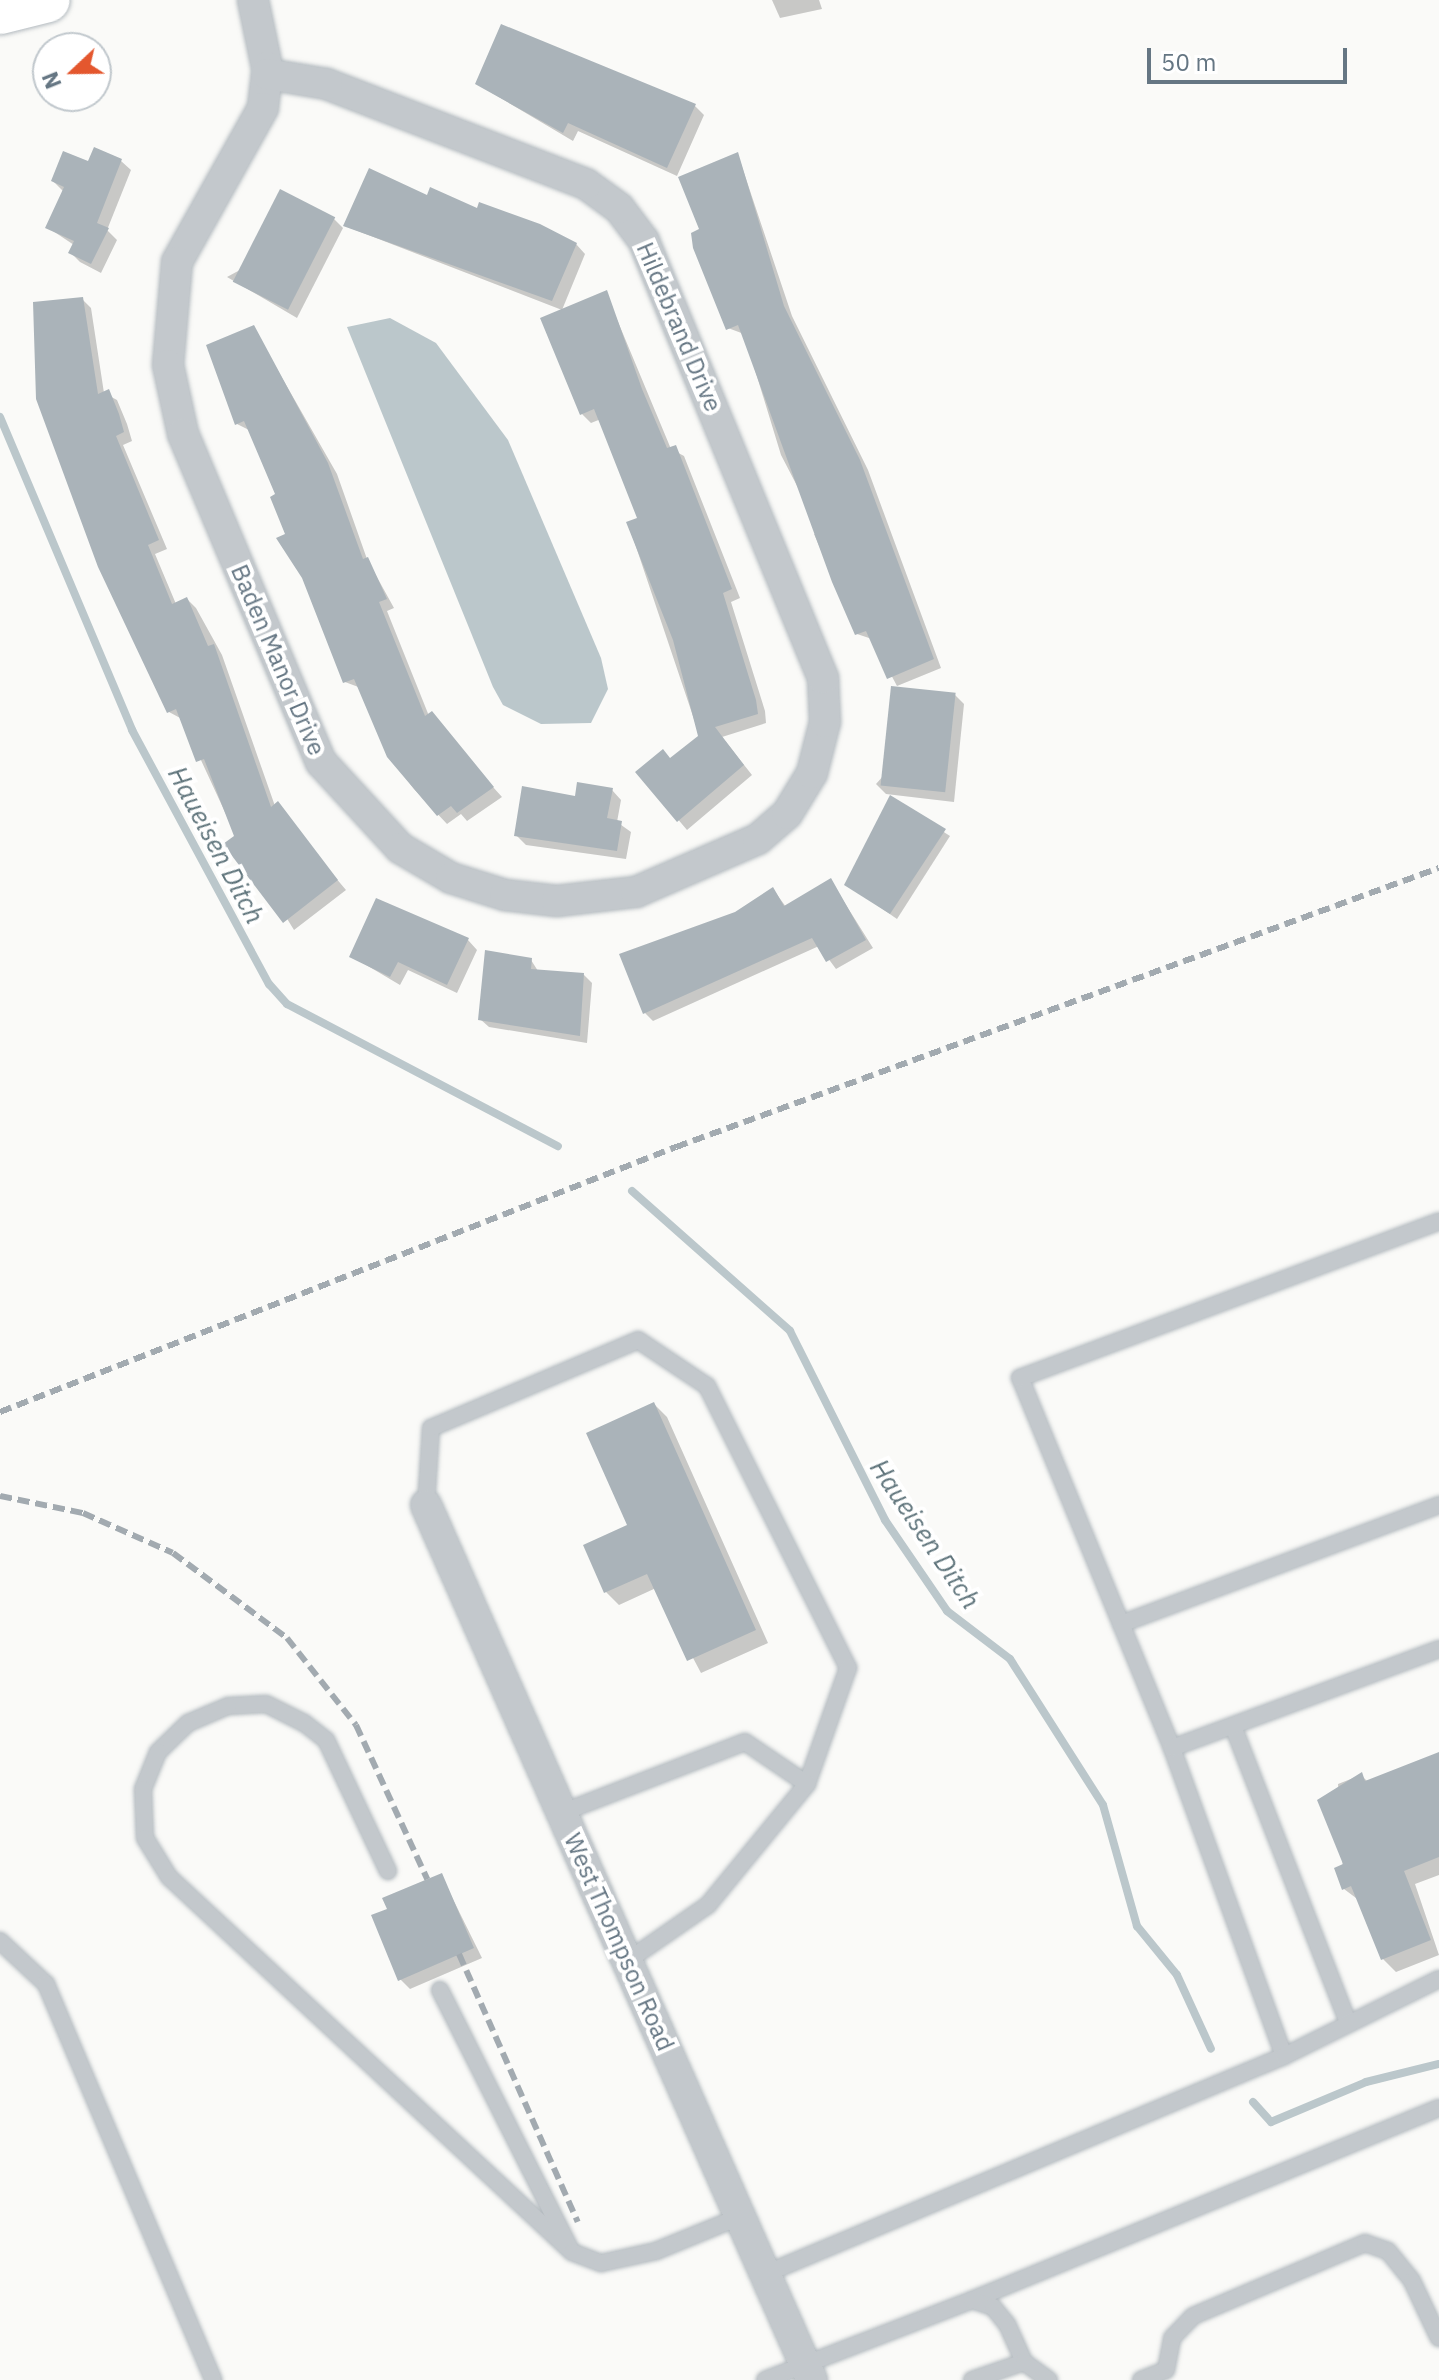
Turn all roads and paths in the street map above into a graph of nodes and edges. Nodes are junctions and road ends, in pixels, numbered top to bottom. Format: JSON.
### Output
{"nodes":[{"id":1,"x":48,"y":0,"type":"edge"},
{"id":2,"x":253,"y":0,"type":"edge"},
{"id":3,"x":0,"y":12,"type":"edge"},
{"id":4,"x":267,"y":74,"type":"junction"},
{"id":5,"x":815,"y":764,"type":"joint"},
{"id":6,"x":1439,"y":1221,"type":"edge"},
{"id":7,"x":426,"y":1505,"type":"joint"},
{"id":8,"x":1439,"y":1505,"type":"edge"},
{"id":9,"x":1121,"y":1624,"type":"junction"},
{"id":10,"x":1439,"y":1649,"type":"edge"},
{"id":11,"x":1233,"y":1726,"type":"junction"},
{"id":12,"x":1172,"y":1748,"type":"junction"},
{"id":13,"x":807,"y":1784,"type":"junction"},
{"id":14,"x":561,"y":1813,"type":"junction"},
{"id":15,"x":388,"y":1871,"type":"dead end"},
{"id":16,"x":0,"y":1941,"type":"edge"},
{"id":17,"x":627,"y":1961,"type":"junction"},
{"id":18,"x":1439,"y":1979,"type":"edge"},
{"id":19,"x":440,"y":1990,"type":"dead end"},
{"id":20,"x":1348,"y":2023,"type":"junction"},
{"id":21,"x":1284,"y":2056,"type":"junction"},
{"id":22,"x":1439,"y":2108,"type":"edge"},
{"id":23,"x":739,"y":2217,"type":"junction"},
{"id":24,"x":572,"y":2252,"type":"junction"},
{"id":25,"x":765,"y":2274,"type":"junction"},
{"id":26,"x":972,"y":2300,"type":"junction"},
{"id":27,"x":1439,"y":2338,"type":"edge"},
{"id":28,"x":1024,"y":2362,"type":"junction"},
{"id":29,"x":808,"y":2372,"type":"edge"},
{"id":30,"x":1168,"y":2375,"type":"edge"},
{"id":31,"x":213,"y":2380,"type":"edge"},
{"id":32,"x":765,"y":2380,"type":"edge"},
{"id":33,"x":972,"y":2380,"type":"edge"},
{"id":34,"x":1049,"y":2380,"type":"edge"},
{"id":35,"x":1141,"y":2380,"type":"edge"}],
"edges":[{"from":1,"to":3,"type":"main road"},
{"from":2,"to":4,"type":"street","name":"Baden Manor Drive"},
{"from":4,"to":5,"type":"street","name":"Hildebrand Drive"},
{"from":4,"to":5,"type":"street","name":"Baden Manor Drive"},
{"from":6,"to":9,"type":"lane"},
{"from":7,"to":13,"type":"lane"},
{"from":7,"to":14,"type":"street","name":"West Thompson Road"},
{"from":8,"to":9,"type":"lane"},
{"from":9,"to":12,"type":"lane"},
{"from":10,"to":11,"type":"lane"},
{"from":11,"to":12,"type":"lane"},
{"from":11,"to":20,"type":"lane"},
{"from":12,"to":21,"type":"lane"},
{"from":13,"to":14,"type":"lane"},
{"from":13,"to":17,"type":"lane"},
{"from":14,"to":17,"type":"street","name":"West Thompson Road"},
{"from":15,"to":24,"type":"lane"},
{"from":16,"to":31,"type":"lane"},
{"from":17,"to":23,"type":"street","name":"West Thompson Road"},
{"from":18,"to":20,"type":"lane"},
{"from":19,"to":24,"type":"lane"},
{"from":20,"to":21,"type":"lane"},
{"from":21,"to":25,"type":"lane"},
{"from":22,"to":26,"type":"lane"},
{"from":23,"to":24,"type":"lane"},
{"from":23,"to":25,"type":"street","name":"West Thompson Road"},
{"from":25,"to":29,"type":"street","name":"West Thompson Road"},
{"from":26,"to":28,"type":"lane"},
{"from":26,"to":29,"type":"lane"},
{"from":27,"to":30,"type":"lane"},
{"from":28,"to":33,"type":"lane"},
{"from":28,"to":34,"type":"lane"},
{"from":29,"to":32,"type":"lane"},
{"from":30,"to":35,"type":"lane"}]}
